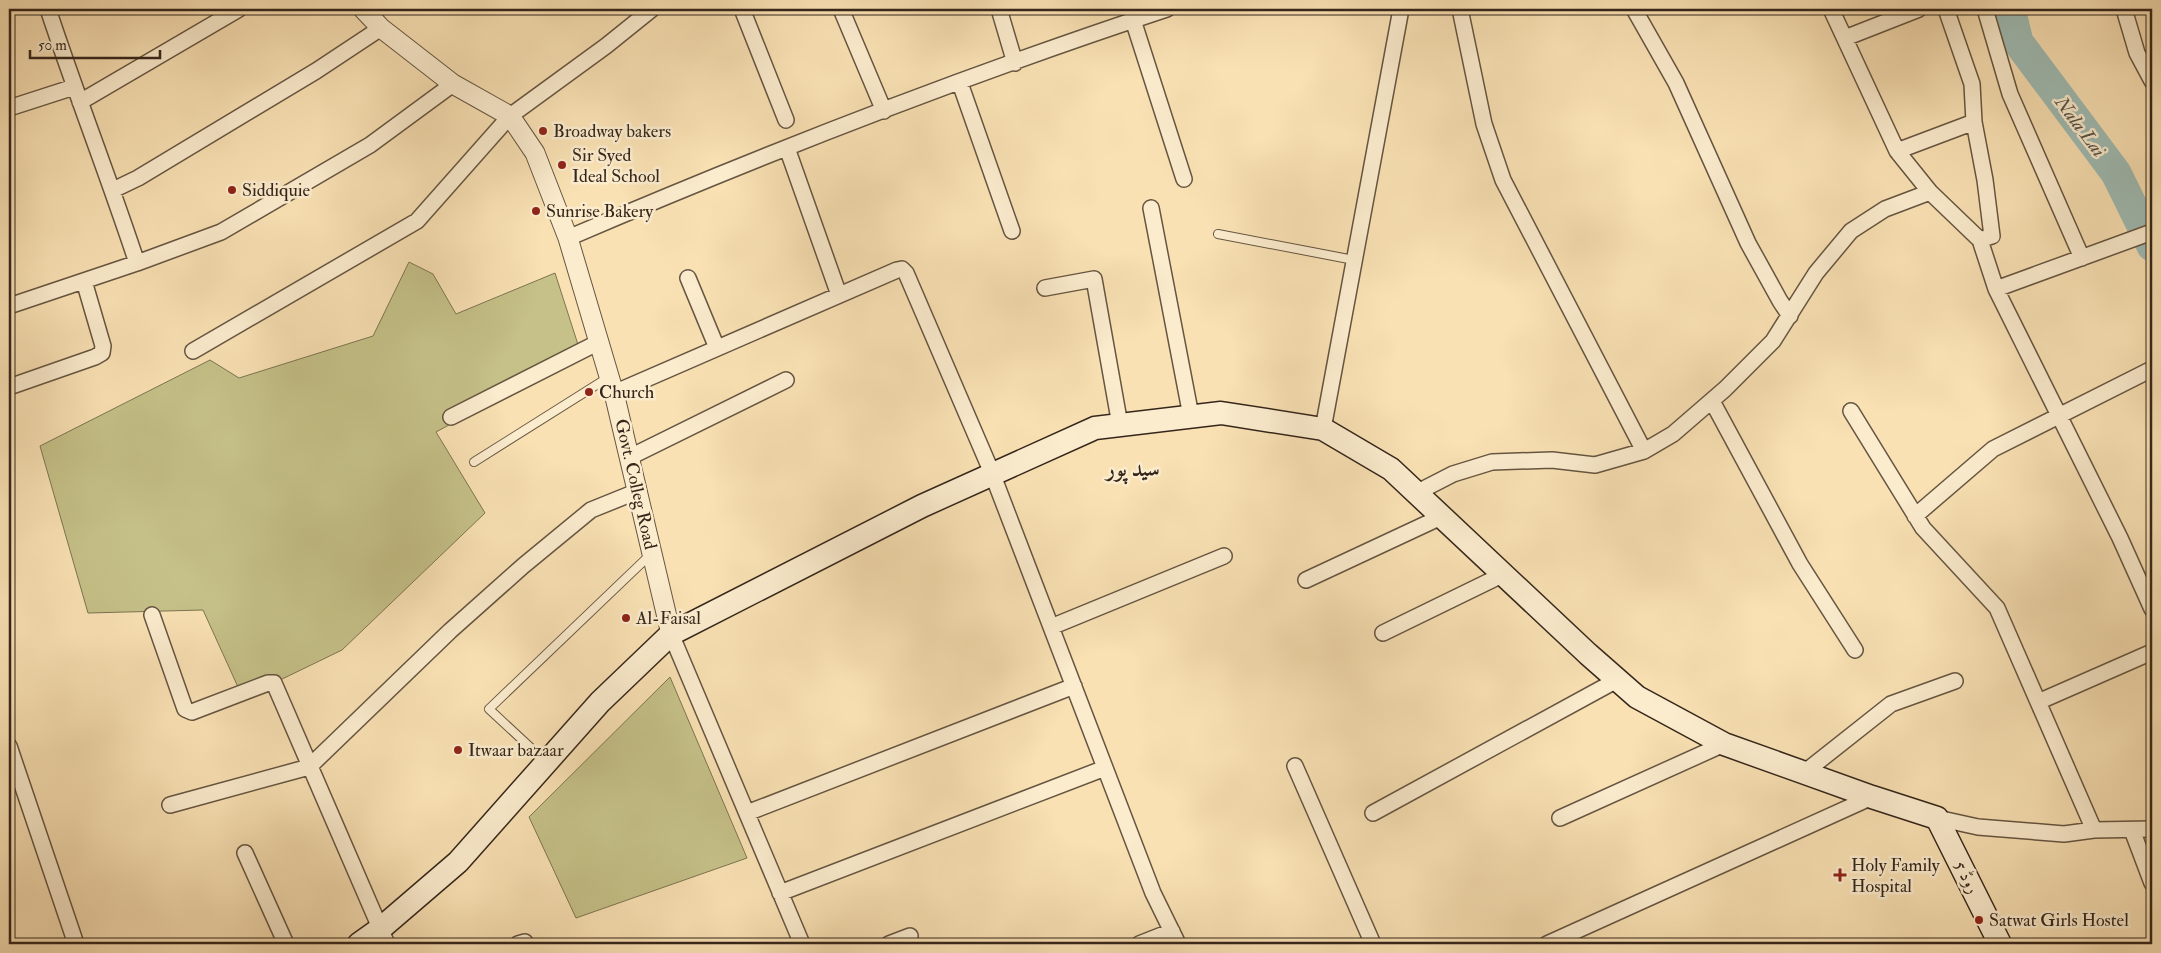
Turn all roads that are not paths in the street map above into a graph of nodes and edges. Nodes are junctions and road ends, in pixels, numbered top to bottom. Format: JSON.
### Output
{"nodes":[{"id":1,"x":48,"y":9,"type":"edge"},
{"id":2,"x":239,"y":9,"type":"edge"},
{"id":3,"x":363,"y":9,"type":"edge"},
{"id":4,"x":652,"y":9,"type":"edge"},
{"id":5,"x":742,"y":9,"type":"edge"},
{"id":6,"x":841,"y":9,"type":"edge"},
{"id":7,"x":999,"y":9,"type":"edge"},
{"id":8,"x":1167,"y":9,"type":"edge"},
{"id":9,"x":1401,"y":9,"type":"edge"},
{"id":10,"x":1460,"y":9,"type":"edge"},
{"id":11,"x":1634,"y":9,"type":"edge"},
{"id":12,"x":1831,"y":9,"type":"edge"},
{"id":13,"x":1919,"y":9,"type":"edge"},
{"id":14,"x":1946,"y":9,"type":"edge"},
{"id":15,"x":1985,"y":9,"type":"edge"},
{"id":16,"x":2124,"y":9,"type":"edge"},
{"id":17,"x":1132,"y":20,"type":"junction"},
{"id":18,"x":381,"y":28,"type":"junction"},
{"id":19,"x":1845,"y":38,"type":"junction"},
{"id":20,"x":1015,"y":63,"type":"junction"},
{"id":21,"x":2152,"y":81,"type":"edge"},
{"id":22,"x":960,"y":83,"type":"junction"},
{"id":23,"x":453,"y":84,"type":"junction"},
{"id":24,"x":74,"y":87,"type":"junction"},
{"id":25,"x":80,"y":102,"type":"junction"},
{"id":26,"x":9,"y":108,"type":"edge"},
{"id":27,"x":884,"y":111,"type":"junction"},
{"id":28,"x":510,"y":116,"type":"junction"},
{"id":29,"x":786,"y":120,"type":"dead end"},
{"id":30,"x":1974,"y":122,"type":"junction"},
{"id":31,"x":786,"y":148,"type":"junction"},
{"id":32,"x":1897,"y":151,"type":"junction"},
{"id":33,"x":1184,"y":179,"type":"dead end"},
{"id":34,"x":112,"y":190,"type":"junction"},
{"id":35,"x":1930,"y":192,"type":"junction"},
{"id":36,"x":1151,"y":208,"type":"dead end"},
{"id":37,"x":1012,"y":231,"type":"dead end"},
{"id":38,"x":2152,"y":232,"type":"edge"},
{"id":39,"x":1218,"y":234,"type":"dead end"},
{"id":40,"x":568,"y":238,"type":"junction"},
{"id":41,"x":1980,"y":240,"type":"junction"},
{"id":42,"x":2082,"y":258,"type":"junction"},
{"id":43,"x":1354,"y":260,"type":"junction"},
{"id":44,"x":137,"y":263,"type":"junction"},
{"id":45,"x":688,"y":278,"type":"dead end"},
{"id":46,"x":84,"y":281,"type":"junction"},
{"id":47,"x":1045,"y":288,"type":"dead end"},
{"id":48,"x":1996,"y":289,"type":"junction"},
{"id":49,"x":839,"y":295,"type":"junction"},
{"id":50,"x":9,"y":306,"type":"edge"},
{"id":51,"x":1790,"y":316,"type":"junction"},
{"id":52,"x":599,"y":342,"type":"junction"},
{"id":53,"x":717,"y":348,"type":"junction"},
{"id":54,"x":193,"y":351,"type":"dead end"},
{"id":55,"x":2152,"y":369,"type":"edge"},
{"id":56,"x":786,"y":380,"type":"dead end"},
{"id":57,"x":612,"y":385,"type":"junction"},
{"id":58,"x":9,"y":387,"type":"edge"},
{"id":59,"x":1712,"y":401,"type":"junction"},
{"id":60,"x":1851,"y":411,"type":"dead end"},
{"id":61,"x":1191,"y":416,"type":"junction"},
{"id":62,"x":2059,"y":416,"type":"junction"},
{"id":63,"x":451,"y":417,"type":"dead end"},
{"id":64,"x":1120,"y":425,"type":"junction"},
{"id":65,"x":1323,"y":429,"type":"junction"},
{"id":66,"x":1644,"y":451,"type":"junction"},
{"id":67,"x":630,"y":457,"type":"junction"},
{"id":68,"x":474,"y":462,"type":"dead end"},
{"id":69,"x":992,"y":473,"type":"junction"},
{"id":70,"x":638,"y":491,"type":"junction"},
{"id":71,"x":1416,"y":492,"type":"junction"},
{"id":72,"x":1441,"y":516,"type":"junction"},
{"id":73,"x":1915,"y":516,"type":"junction"},
{"id":74,"x":652,"y":552,"type":"junction"},
{"id":75,"x":1224,"y":556,"type":"dead end"},
{"id":76,"x":1502,"y":575,"type":"junction"},
{"id":77,"x":1306,"y":580,"type":"dead end"},
{"id":78,"x":2152,"y":609,"type":"edge"},
{"id":79,"x":152,"y":615,"type":"dead end"},
{"id":80,"x":1051,"y":627,"type":"junction"},
{"id":81,"x":671,"y":634,"type":"junction"},
{"id":82,"x":1384,"y":634,"type":"dead end"},
{"id":83,"x":1855,"y":650,"type":"dead end"},
{"id":84,"x":2152,"y":652,"type":"edge"},
{"id":85,"x":1617,"y":680,"type":"junction"},
{"id":86,"x":1955,"y":681,"type":"dead end"},
{"id":87,"x":1074,"y":686,"type":"junction"},
{"id":88,"x":2038,"y":702,"type":"junction"},
{"id":89,"x":1724,"y":744,"type":"junction"},
{"id":90,"x":9,"y":746,"type":"edge"},
{"id":91,"x":545,"y":761,"type":"junction"},
{"id":92,"x":1295,"y":766,"type":"dead end"},
{"id":93,"x":309,"y":767,"type":"junction"},
{"id":94,"x":1105,"y":768,"type":"junction"},
{"id":95,"x":1804,"y":772,"type":"junction"},
{"id":96,"x":1872,"y":798,"type":"junction"},
{"id":97,"x":170,"y":805,"type":"dead end"},
{"id":98,"x":747,"y":813,"type":"junction"},
{"id":99,"x":1373,"y":813,"type":"dead end"},
{"id":100,"x":1560,"y":818,"type":"dead end"},
{"id":101,"x":1938,"y":818,"type":"junction"},
{"id":102,"x":2094,"y":830,"type":"junction"},
{"id":103,"x":2132,"y":830,"type":"junction"},
{"id":104,"x":2152,"y":830,"type":"edge"},
{"id":105,"x":246,"y":853,"type":"dead end"},
{"id":106,"x":2152,"y":883,"type":"edge"},
{"id":107,"x":780,"y":893,"type":"junction"},
{"id":108,"x":910,"y":936,"type":"dead end"},
{"id":109,"x":383,"y":937,"type":"edge"},
{"id":110,"x":1175,"y":938,"type":"edge"},
{"id":111,"x":76,"y":944,"type":"edge"},
{"id":112,"x":286,"y":944,"type":"edge"},
{"id":113,"x":359,"y":944,"type":"edge"},
{"id":114,"x":518,"y":944,"type":"edge"},
{"id":115,"x":526,"y":944,"type":"edge"},
{"id":116,"x":802,"y":944,"type":"edge"},
{"id":117,"x":889,"y":944,"type":"edge"},
{"id":118,"x":1139,"y":944,"type":"edge"},
{"id":119,"x":1374,"y":944,"type":"edge"},
{"id":120,"x":1547,"y":944,"type":"edge"},
{"id":121,"x":2000,"y":944,"type":"edge"}],
"edges":[{"from":1,"to":24,"type":"street"},
{"from":2,"to":25,"type":"street"},
{"from":3,"to":18,"type":"street","name":"Govt. Colleg Road"},
{"from":4,"to":28,"type":"street"},
{"from":5,"to":29,"type":"street"},
{"from":6,"to":27,"type":"street"},
{"from":7,"to":20,"type":"street"},
{"from":8,"to":17,"type":"street"},
{"from":9,"to":43,"type":"street"},
{"from":10,"to":66,"type":"street"},
{"from":11,"to":51,"type":"street"},
{"from":12,"to":19,"type":"street"},
{"from":13,"to":19,"type":"street"},
{"from":14,"to":30,"type":"street"},
{"from":15,"to":42,"type":"street"},
{"from":16,"to":21,"type":"street"},
{"from":17,"to":20,"type":"street"},
{"from":17,"to":33,"type":"street"},
{"from":18,"to":23,"type":"street","name":"Govt. Colleg Road"},
{"from":18,"to":34,"type":"street"},
{"from":19,"to":32,"type":"street"},
{"from":20,"to":22,"type":"street"},
{"from":22,"to":27,"type":"street"},
{"from":22,"to":37,"type":"street"},
{"from":23,"to":28,"type":"street","name":"Govt. Colleg Road"},
{"from":23,"to":44,"type":"street"},
{"from":24,"to":25,"type":"street"},
{"from":24,"to":26,"type":"street"},
{"from":25,"to":34,"type":"street"},
{"from":27,"to":31,"type":"street"},
{"from":28,"to":40,"type":"street","name":"Govt. Colleg Road"},
{"from":28,"to":54,"type":"street"},
{"from":30,"to":32,"type":"street"},
{"from":30,"to":41,"type":"street"},
{"from":31,"to":40,"type":"street"},
{"from":31,"to":49,"type":"street"},
{"from":32,"to":35,"type":"street"},
{"from":34,"to":44,"type":"street"},
{"from":35,"to":41,"type":"street"},
{"from":35,"to":51,"type":"street"},
{"from":36,"to":61,"type":"street"},
{"from":38,"to":42,"type":"street"},
{"from":39,"to":43,"type":"lane"},
{"from":40,"to":52,"type":"street","name":"Govt. Colleg Road"},
{"from":41,"to":48,"type":"street"},
{"from":42,"to":48,"type":"street"},
{"from":43,"to":65,"type":"street"},
{"from":44,"to":46,"type":"street"},
{"from":45,"to":53,"type":"street"},
{"from":46,"to":50,"type":"street"},
{"from":46,"to":58,"type":"street"},
{"from":47,"to":64,"type":"street"},
{"from":48,"to":62,"type":"street"},
{"from":49,"to":53,"type":"street"},
{"from":49,"to":69,"type":"street"},
{"from":51,"to":59,"type":"street"},
{"from":52,"to":57,"type":"street","name":"Govt. Colleg Road"},
{"from":52,"to":63,"type":"street"},
{"from":53,"to":57,"type":"street"},
{"from":55,"to":62,"type":"street"},
{"from":56,"to":67,"type":"street"},
{"from":57,"to":67,"type":"street","name":"Govt. Colleg Road"},
{"from":57,"to":68,"type":"lane"},
{"from":59,"to":66,"type":"street"},
{"from":59,"to":83,"type":"street"},
{"from":60,"to":73,"type":"street"},
{"from":61,"to":64,"type":"main road"},
{"from":61,"to":65,"type":"main road"},
{"from":62,"to":73,"type":"street"},
{"from":62,"to":78,"type":"street"},
{"from":64,"to":69,"type":"main road"},
{"from":65,"to":71,"type":"main road"},
{"from":66,"to":71,"type":"street"},
{"from":67,"to":70,"type":"street","name":"Govt. Colleg Road"},
{"from":69,"to":80,"type":"street"},
{"from":69,"to":81,"type":"main road"},
{"from":70,"to":74,"type":"street","name":"Govt. Colleg Road"},
{"from":70,"to":93,"type":"street"},
{"from":71,"to":72,"type":"main road"},
{"from":72,"to":76,"type":"main road"},
{"from":72,"to":77,"type":"street"},
{"from":73,"to":88,"type":"street"},
{"from":74,"to":81,"type":"street","name":"Govt. Colleg Road"},
{"from":74,"to":91,"type":"lane"},
{"from":75,"to":80,"type":"street"},
{"from":76,"to":82,"type":"street"},
{"from":76,"to":85,"type":"main road"},
{"from":79,"to":93,"type":"street"},
{"from":80,"to":87,"type":"street"},
{"from":81,"to":91,"type":"main road"},
{"from":81,"to":98,"type":"street"},
{"from":84,"to":88,"type":"street"},
{"from":85,"to":89,"type":"main road"},
{"from":85,"to":99,"type":"street"},
{"from":86,"to":95,"type":"street"},
{"from":87,"to":94,"type":"street"},
{"from":87,"to":98,"type":"street"},
{"from":88,"to":102,"type":"street"},
{"from":89,"to":95,"type":"main road"},
{"from":89,"to":100,"type":"street"},
{"from":90,"to":111,"type":"street"},
{"from":91,"to":109,"type":"main road"},
{"from":92,"to":119,"type":"street"},
{"from":93,"to":97,"type":"street"},
{"from":93,"to":109,"type":"street"},
{"from":94,"to":107,"type":"street"},
{"from":94,"to":110,"type":"street"},
{"from":95,"to":96,"type":"main road"},
{"from":96,"to":101,"type":"main road"},
{"from":96,"to":120,"type":"street"},
{"from":98,"to":107,"type":"street"},
{"from":101,"to":102,"type":"street"},
{"from":101,"to":121,"type":"main road","name":"روڈ 5"},
{"from":102,"to":103,"type":"street"},
{"from":103,"to":104,"type":"street"},
{"from":103,"to":106,"type":"street"},
{"from":105,"to":112,"type":"street"},
{"from":107,"to":116,"type":"street"},
{"from":108,"to":117,"type":"street"},
{"from":109,"to":113,"type":"main road"},
{"from":110,"to":118,"type":"street"},
{"from":114,"to":115,"type":"street"}]}
